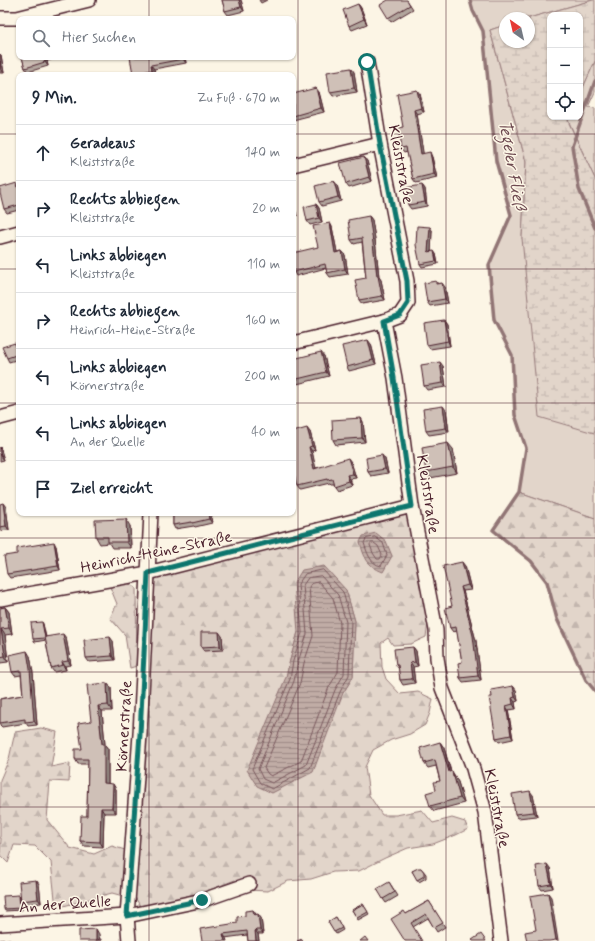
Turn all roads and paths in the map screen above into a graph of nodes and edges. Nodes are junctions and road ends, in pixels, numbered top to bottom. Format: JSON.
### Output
{"nodes":[{"id":1,"x":89,"y":0,"type":"edge"},
{"id":2,"x":25,"y":16,"type":"edge"},
{"id":3,"x":0,"y":18,"type":"edge"},
{"id":4,"x":16,"y":18,"type":"edge"},
{"id":5,"x":367,"y":62,"type":"dead end"},
{"id":6,"x":380,"y":144,"type":"junction"},
{"id":7,"x":296,"y":164,"type":"edge"},
{"id":8,"x":16,"y":233,"type":"edge"},
{"id":9,"x":0,"y":237,"type":"edge"},
{"id":10,"x":384,"y":321,"type":"junction"},
{"id":11,"x":296,"y":343,"type":"edge"},
{"id":12,"x":16,"y":414,"type":"edge"},
{"id":13,"x":0,"y":418,"type":"edge"},
{"id":14,"x":412,"y":506,"type":"junction"},
{"id":15,"x":151,"y":516,"type":"edge"},
{"id":16,"x":148,"y":573,"type":"junction"},
{"id":17,"x":0,"y":599,"type":"edge"},
{"id":18,"x":249,"y":884,"type":"dead end"},
{"id":19,"x":127,"y":916,"type":"junction"},
{"id":20,"x":0,"y":924,"type":"edge"},
{"id":21,"x":129,"y":941,"type":"edge"},
{"id":22,"x":502,"y":941,"type":"edge"}],
"edges":[{"from":1,"to":2,"type":"street"},
{"from":3,"to":4,"type":"street"},
{"from":5,"to":6,"type":"street","name":"Kleiststraße"},
{"from":6,"to":7,"type":"street"},
{"from":6,"to":10,"type":"street","name":"Kleiststraße"},
{"from":8,"to":9,"type":"street"},
{"from":10,"to":11,"type":"street"},
{"from":10,"to":14,"type":"street","name":"Kleiststraße"},
{"from":12,"to":13,"type":"street"},
{"from":14,"to":16,"type":"street","name":"Heinrich-Heine-Straße"},
{"from":14,"to":22,"type":"street","name":"Kleiststraße"},
{"from":15,"to":16,"type":"street","name":"Körnerstraße"},
{"from":16,"to":17,"type":"street","name":"Heinrich-Heine-Straße"},
{"from":16,"to":19,"type":"street","name":"Körnerstraße"},
{"from":18,"to":19,"type":"street","name":"An der Quelle"},
{"from":19,"to":20,"type":"street","name":"An der Quelle"},
{"from":19,"to":21,"type":"street","name":"Körnerstraße"}]}
